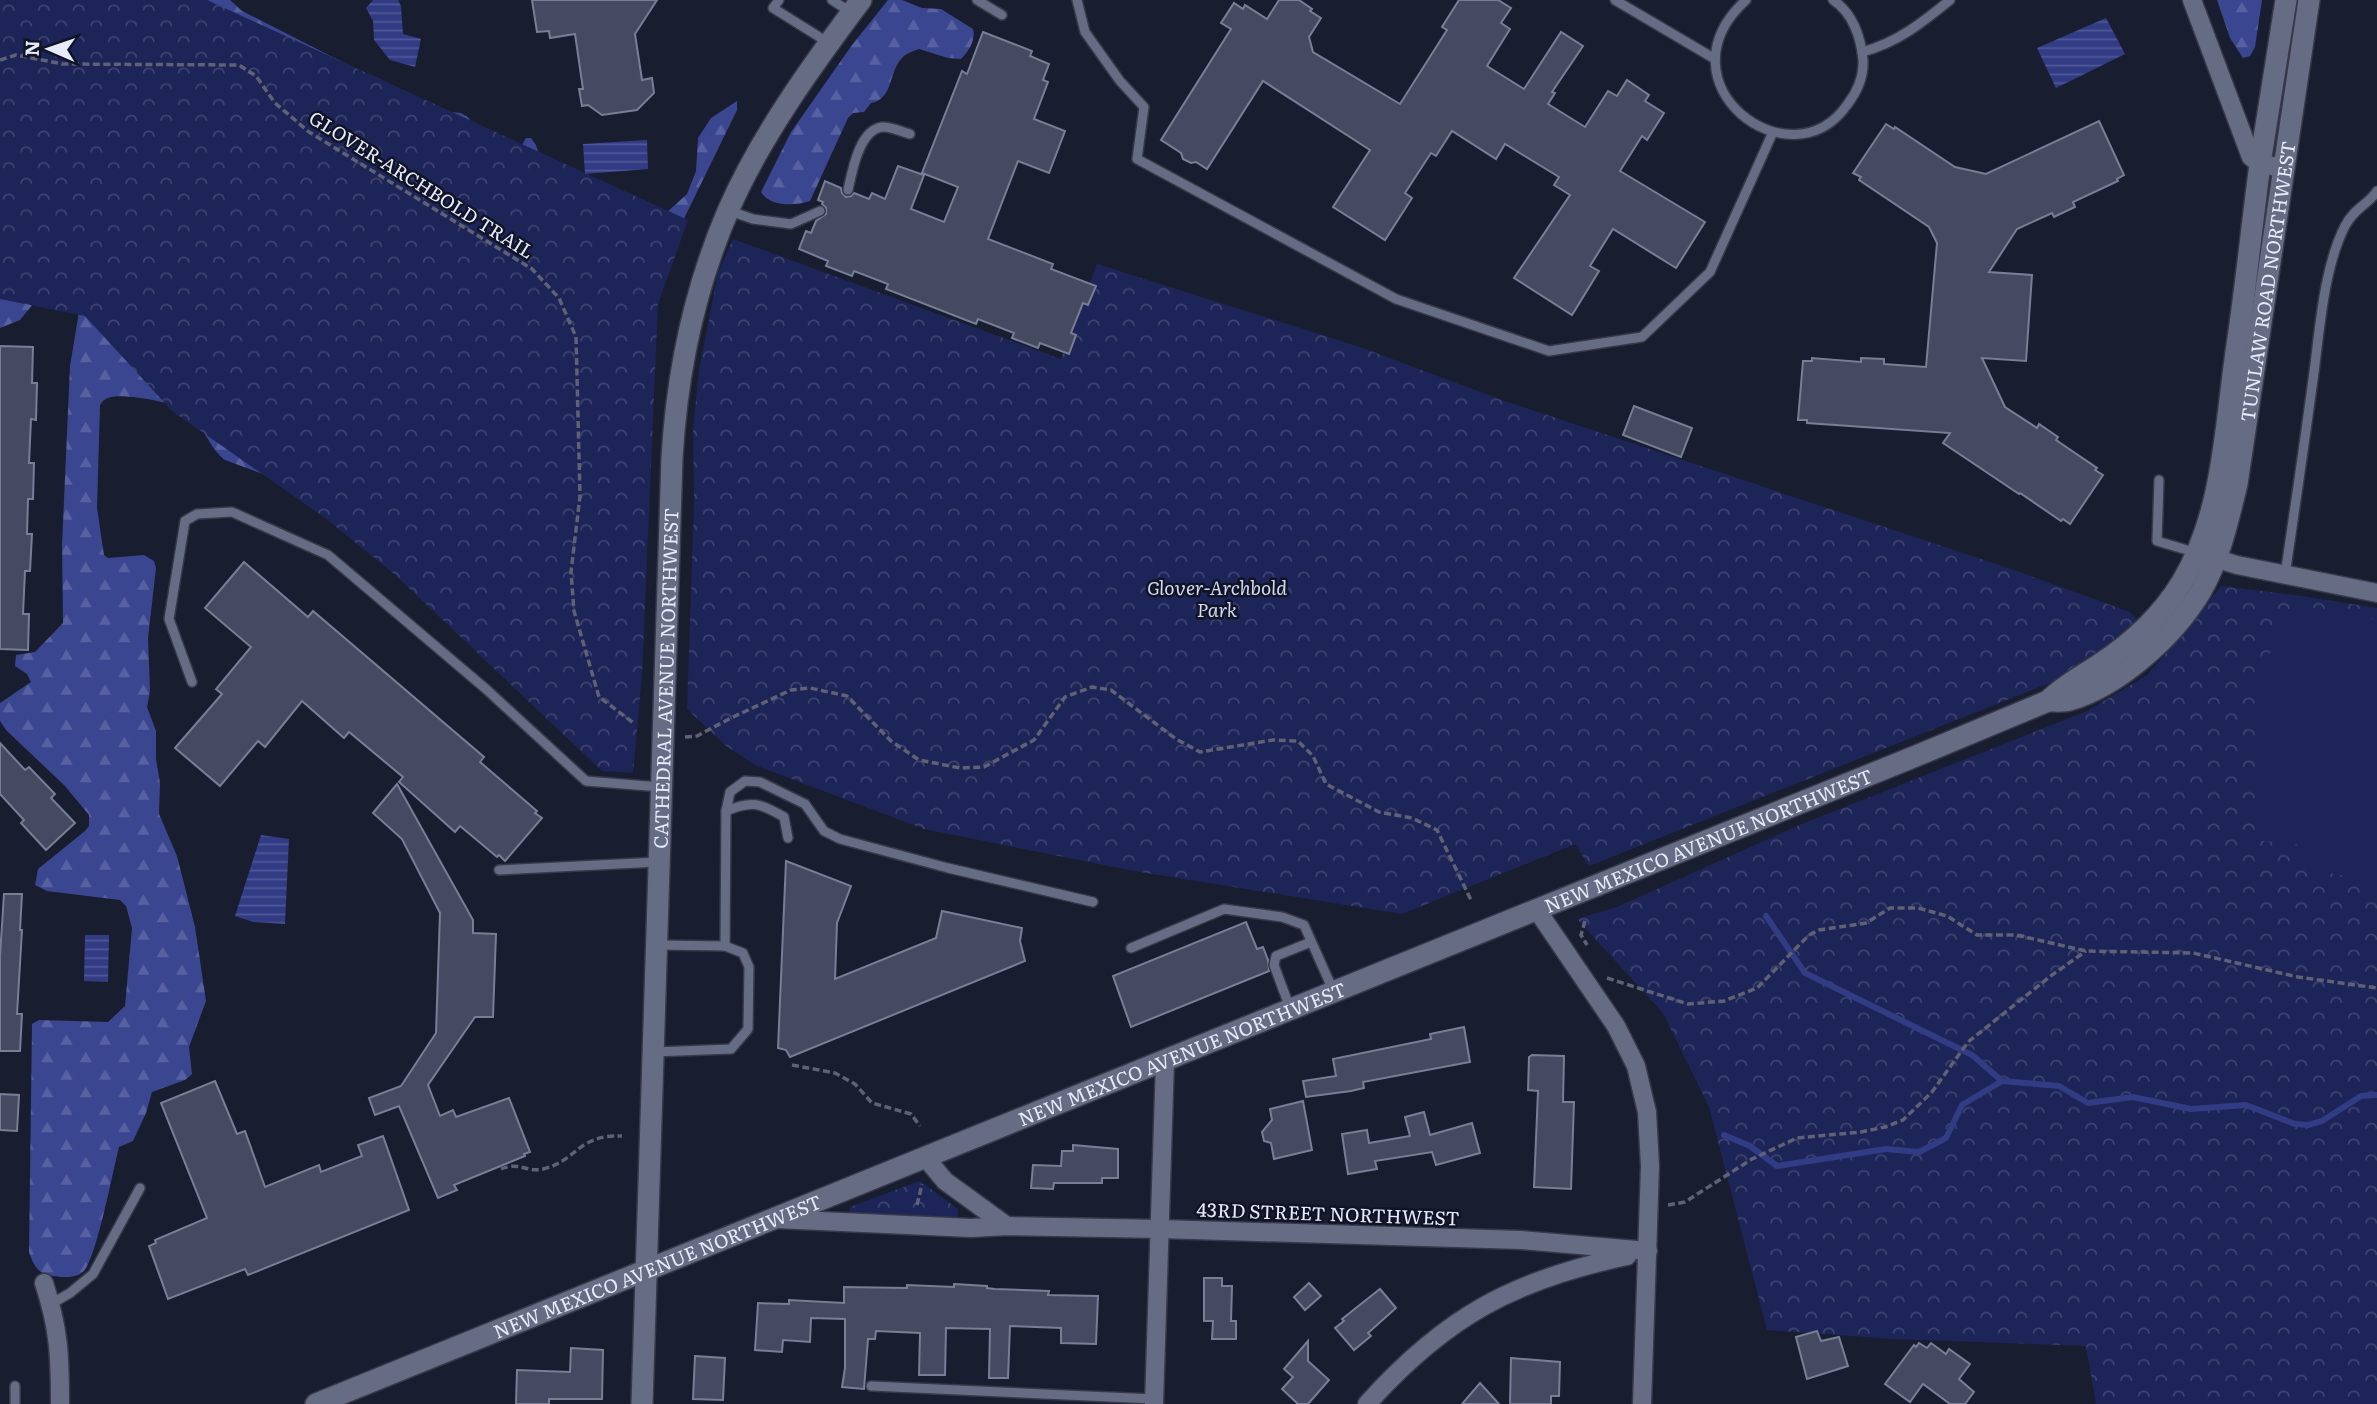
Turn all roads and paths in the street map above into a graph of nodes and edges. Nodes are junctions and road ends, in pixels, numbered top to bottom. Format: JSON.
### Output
{"nodes":[{"id":1,"x":832,"y":0,"type":"edge"},
{"id":2,"x":977,"y":0,"type":"edge"},
{"id":3,"x":1077,"y":0,"type":"edge"},
{"id":4,"x":1615,"y":0,"type":"edge"},
{"id":5,"x":1746,"y":0,"type":"edge"},
{"id":6,"x":1833,"y":0,"type":"edge"},
{"id":7,"x":1950,"y":0,"type":"edge"},
{"id":8,"x":2193,"y":0,"type":"edge"},
{"id":9,"x":2286,"y":0,"type":"edge"},
{"id":10,"x":2309,"y":0,"type":"edge"},
{"id":11,"x":776,"y":4,"type":"edge"},
{"id":12,"x":856,"y":6,"type":"edge"},
{"id":13,"x":1002,"y":15,"type":"dead end"},
{"id":14,"x":830,"y":44,"type":"junction"},
{"id":15,"x":1862,"y":52,"type":"junction"},
{"id":16,"x":0,"y":60,"type":"edge"},
{"id":17,"x":1715,"y":60,"type":"junction"},
{"id":18,"x":1773,"y":132,"type":"junction"},
{"id":19,"x":910,"y":134,"type":"dead end"},
{"id":20,"x":2260,"y":164,"type":"junction"},
{"id":21,"x":2285,"y":168,"type":"junction"},
{"id":22,"x":848,"y":190,"type":"dead end"},
{"id":23,"x":2377,"y":191,"type":"edge"},
{"id":24,"x":728,"y":210,"type":"junction"},
{"id":25,"x":820,"y":211,"type":"dead end"},
{"id":26,"x":2159,"y":480,"type":"dead end"},
{"id":27,"x":2207,"y":556,"type":"junction"},
{"id":28,"x":2285,"y":575,"type":"junction"},
{"id":29,"x":2377,"y":593,"type":"edge"},
{"id":30,"x":192,"y":682,"type":"dead end"},
{"id":31,"x":635,"y":724,"type":"dead end"},
{"id":32,"x":685,"y":737,"type":"dead end"},
{"id":33,"x":662,"y":788,"type":"junction"},
{"id":34,"x":726,"y":811,"type":"junction"},
{"id":35,"x":788,"y":838,"type":"dead end"},
{"id":36,"x":659,"y":862,"type":"junction"},
{"id":37,"x":499,"y":870,"type":"dead end"},
{"id":38,"x":1093,"y":902,"type":"dead end"},
{"id":39,"x":1472,"y":902,"type":"dead end"},
{"id":40,"x":1537,"y":910,"type":"junction"},
{"id":41,"x":1585,"y":921,"type":"dead end"},
{"id":42,"x":1311,"y":942,"type":"junction"},
{"id":43,"x":657,"y":945,"type":"junction"},
{"id":44,"x":1587,"y":945,"type":"dead end"},
{"id":45,"x":725,"y":946,"type":"junction"},
{"id":46,"x":1130,"y":948,"type":"dead end"},
{"id":47,"x":2086,"y":951,"type":"junction"},
{"id":48,"x":1605,"y":978,"type":"dead end"},
{"id":49,"x":2377,"y":988,"type":"edge"},
{"id":50,"x":1334,"y":992,"type":"junction"},
{"id":51,"x":1290,"y":1010,"type":"junction"},
{"id":52,"x":654,"y":1052,"type":"junction"},
{"id":53,"x":1166,"y":1061,"type":"junction"},
{"id":54,"x":792,"y":1065,"type":"dead end"},
{"id":55,"x":920,"y":1126,"type":"dead end"},
{"id":56,"x":622,"y":1136,"type":"dead end"},
{"id":57,"x":925,"y":1157,"type":"junction"},
{"id":58,"x":501,"y":1169,"type":"dead end"},
{"id":59,"x":140,"y":1188,"type":"dead end"},
{"id":60,"x":1648,"y":1208,"type":"junction"},
{"id":61,"x":775,"y":1219,"type":"junction"},
{"id":62,"x":1007,"y":1226,"type":"junction"},
{"id":63,"x":1160,"y":1229,"type":"junction"},
{"id":64,"x":1648,"y":1251,"type":"junction"},
{"id":65,"x":647,"y":1269,"type":"junction"},
{"id":66,"x":44,"y":1283,"type":"dead end"},
{"id":67,"x":51,"y":1304,"type":"junction"},
{"id":68,"x":15,"y":1386,"type":"dead end"},
{"id":69,"x":872,"y":1386,"type":"dead end"},
{"id":70,"x":1154,"y":1401,"type":"edge"},
{"id":71,"x":15,"y":1404,"type":"edge"},
{"id":72,"x":60,"y":1404,"type":"edge"},
{"id":73,"x":316,"y":1404,"type":"edge"},
{"id":74,"x":642,"y":1404,"type":"edge"},
{"id":75,"x":1367,"y":1404,"type":"edge"},
{"id":76,"x":1642,"y":1404,"type":"edge"}],
"edges":[{"from":1,"to":12,"type":"lane"},
{"from":2,"to":13,"type":"lane"},
{"from":3,"to":18,"type":"lane"},
{"from":4,"to":17,"type":"lane"},
{"from":5,"to":17,"type":"lane"},
{"from":6,"to":15,"type":"lane"},
{"from":7,"to":15,"type":"lane"},
{"from":8,"to":20,"type":"street"},
{"from":9,"to":20,"type":"street","name":"TUNLAW ROAD NORTHWEST"},
{"from":10,"to":21,"type":"street","name":"TUNLAW ROAD NORTHWEST"},
{"from":11,"to":14,"type":"lane"},
{"from":12,"to":14,"type":"street","name":"CATHEDRAL AVENUE NORTHWEST"},
{"from":14,"to":24,"type":"street","name":"CATHEDRAL AVENUE NORTHWEST"},
{"from":15,"to":18,"type":"lane"},
{"from":16,"to":31,"type":"path","name":"GLOVER-ARCHBOLD TRAIL"},
{"from":17,"to":18,"type":"lane"},
{"from":19,"to":22,"type":"lane"},
{"from":20,"to":21,"type":"street"},
{"from":20,"to":27,"type":"street","name":"TUNLAW ROAD NORTHWEST"},
{"from":21,"to":27,"type":"street","name":"TUNLAW ROAD NORTHWEST"},
{"from":23,"to":28,"type":"lane"},
{"from":24,"to":25,"type":"lane"},
{"from":24,"to":33,"type":"street","name":"CATHEDRAL AVENUE NORTHWEST"},
{"from":26,"to":27,"type":"lane"},
{"from":27,"to":28,"type":"street"},
{"from":27,"to":40,"type":"street","name":"NEW MEXICO AVENUE NORTHWEST"},
{"from":28,"to":29,"type":"street"},
{"from":30,"to":33,"type":"lane"},
{"from":32,"to":39,"type":"path"},
{"from":33,"to":36,"type":"street","name":"CATHEDRAL AVENUE NORTHWEST"},
{"from":34,"to":35,"type":"lane"},
{"from":34,"to":38,"type":"lane"},
{"from":34,"to":45,"type":"lane"},
{"from":36,"to":37,"type":"lane"},
{"from":36,"to":43,"type":"street","name":"CATHEDRAL AVENUE NORTHWEST"},
{"from":40,"to":50,"type":"street","name":"NEW MEXICO AVENUE NORTHWEST"},
{"from":40,"to":60,"type":"street"},
{"from":41,"to":44,"type":"path"},
{"from":42,"to":46,"type":"lane"},
{"from":42,"to":50,"type":"lane"},
{"from":42,"to":51,"type":"lane"},
{"from":43,"to":45,"type":"lane"},
{"from":43,"to":52,"type":"street","name":"CATHEDRAL AVENUE NORTHWEST"},
{"from":45,"to":52,"type":"lane"},
{"from":47,"to":48,"type":"path"},
{"from":47,"to":49,"type":"path"},
{"from":47,"to":60,"type":"path"},
{"from":50,"to":51,"type":"street","name":"NEW MEXICO AVENUE NORTHWEST"},
{"from":51,"to":53,"type":"street","name":"NEW MEXICO AVENUE NORTHWEST"},
{"from":52,"to":65,"type":"street","name":"CATHEDRAL AVENUE NORTHWEST"},
{"from":53,"to":57,"type":"street","name":"NEW MEXICO AVENUE NORTHWEST"},
{"from":53,"to":63,"type":"street"},
{"from":54,"to":55,"type":"path"},
{"from":56,"to":58,"type":"path"},
{"from":57,"to":61,"type":"street","name":"NEW MEXICO AVENUE NORTHWEST"},
{"from":57,"to":62,"type":"street"},
{"from":59,"to":67,"type":"lane"},
{"from":60,"to":64,"type":"street"},
{"from":61,"to":62,"type":"street","name":"43RD STREET NORTHWEST"},
{"from":61,"to":65,"type":"street","name":"NEW MEXICO AVENUE NORTHWEST"},
{"from":62,"to":63,"type":"street","name":"43RD STREET NORTHWEST"},
{"from":63,"to":64,"type":"street","name":"43RD STREET NORTHWEST"},
{"from":63,"to":70,"type":"street"},
{"from":64,"to":75,"type":"street"},
{"from":64,"to":76,"type":"street"},
{"from":65,"to":73,"type":"street","name":"NEW MEXICO AVENUE NORTHWEST"},
{"from":65,"to":74,"type":"street","name":"CATHEDRAL AVENUE NORTHWEST"},
{"from":66,"to":67,"type":"street"},
{"from":67,"to":72,"type":"street"},
{"from":68,"to":71,"type":"lane"},
{"from":69,"to":70,"type":"lane"}]}
